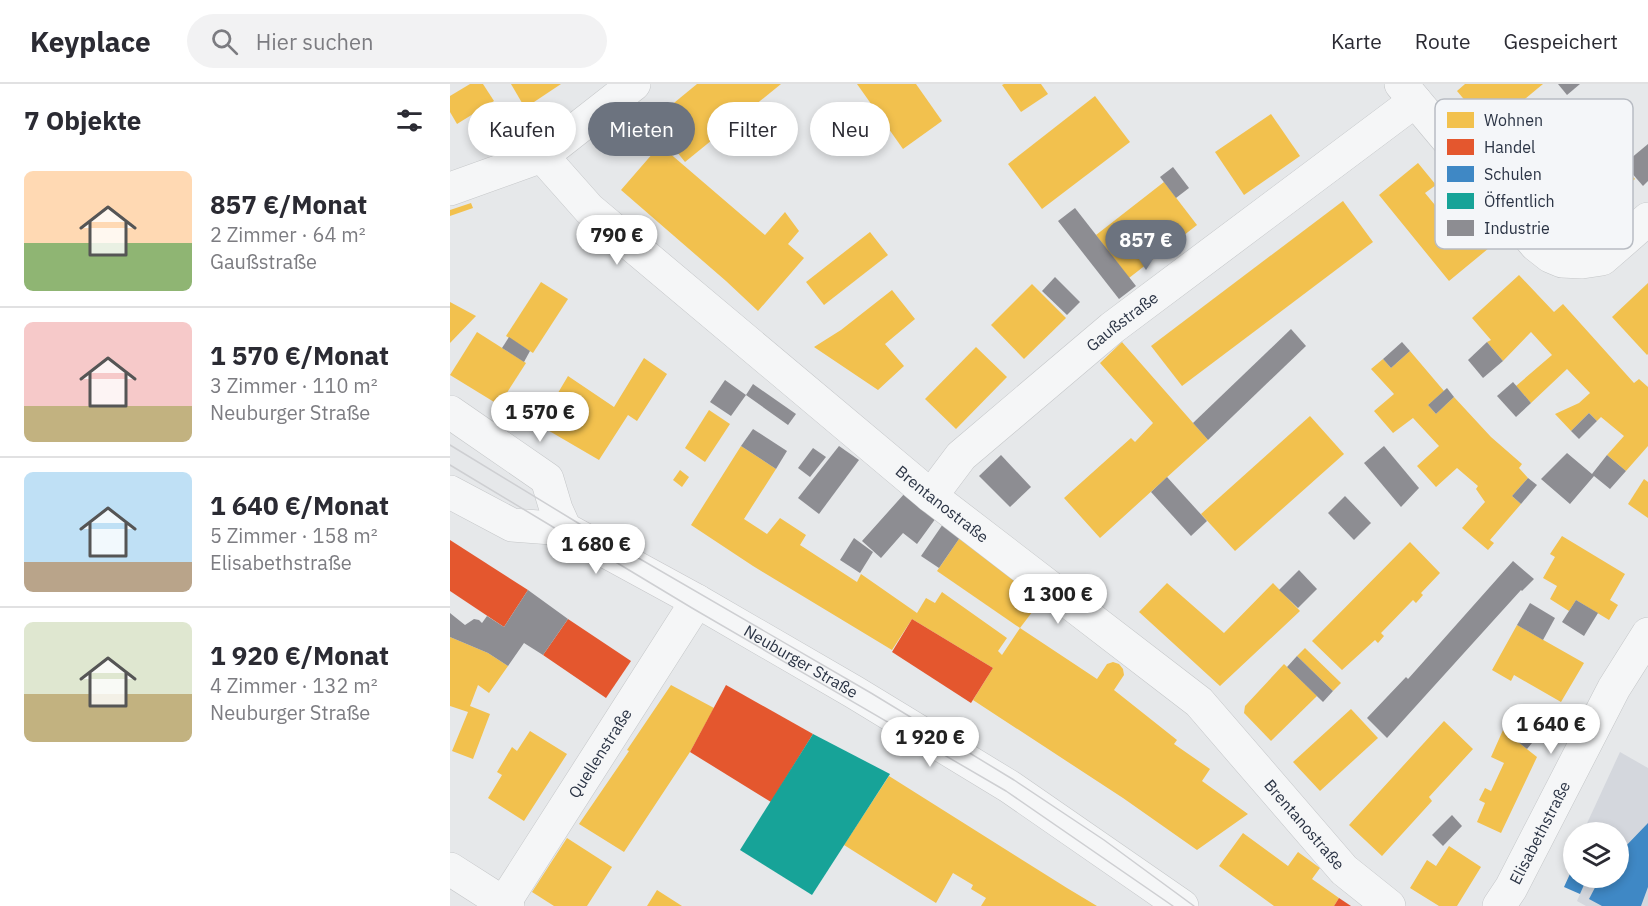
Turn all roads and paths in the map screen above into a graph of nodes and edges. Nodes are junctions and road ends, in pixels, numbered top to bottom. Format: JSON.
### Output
{"nodes":[{"id":1,"x":634,"y":84,"type":"edge"},
{"id":2,"x":1408,"y":93,"type":"edge"},
{"id":3,"x":1435,"y":125,"type":"edge"},
{"id":4,"x":576,"y":129,"type":"edge"},
{"id":5,"x":542,"y":156,"type":"joint"},
{"id":6,"x":450,"y":189,"type":"edge"},
{"id":7,"x":1648,"y":219,"type":"edge"},
{"id":8,"x":1633,"y":232,"type":"edge"},
{"id":9,"x":1541,"y":249,"type":"edge"},
{"id":10,"x":1613,"y":249,"type":"edge"},
{"id":11,"x":450,"y":412,"type":"edge"},
{"id":12,"x":450,"y":492,"type":"edge"},
{"id":13,"x":931,"y":496,"type":"junction"},
{"id":14,"x":565,"y":528,"type":"junction"},
{"id":15,"x":697,"y":601,"type":"junction"},
{"id":16,"x":1648,"y":634,"type":"edge"},
{"id":17,"x":450,"y":869,"type":"edge"},
{"id":18,"x":506,"y":904,"type":"edge"},
{"id":19,"x":1182,"y":906,"type":"edge"},
{"id":20,"x":1389,"y":906,"type":"edge"},
{"id":21,"x":1499,"y":906,"type":"edge"}],
"edges":[{"from":1,"to":4,"type":"street"},
{"from":2,"to":3,"type":"street"},
{"from":2,"to":13,"type":"street","name":"Gaußstraße"},
{"from":5,"to":6,"type":"street"},
{"from":5,"to":13,"type":"street","name":"Brentanostraße"},
{"from":7,"to":8,"type":"street"},
{"from":9,"to":10,"type":"street"},
{"from":11,"to":14,"type":"street"},
{"from":12,"to":14,"type":"street","name":"Neuburger Straße"},
{"from":13,"to":20,"type":"street","name":"Brentanostraße"},
{"from":14,"to":15,"type":"street","name":"Neuburger Straße"},
{"from":15,"to":18,"type":"street","name":"Quellenstraße"},
{"from":15,"to":19,"type":"street","name":"Neuburger Straße"},
{"from":16,"to":21,"type":"street","name":"Elisabethstraße"},
{"from":17,"to":18,"type":"street","name":"Quellenstraße"}]}
